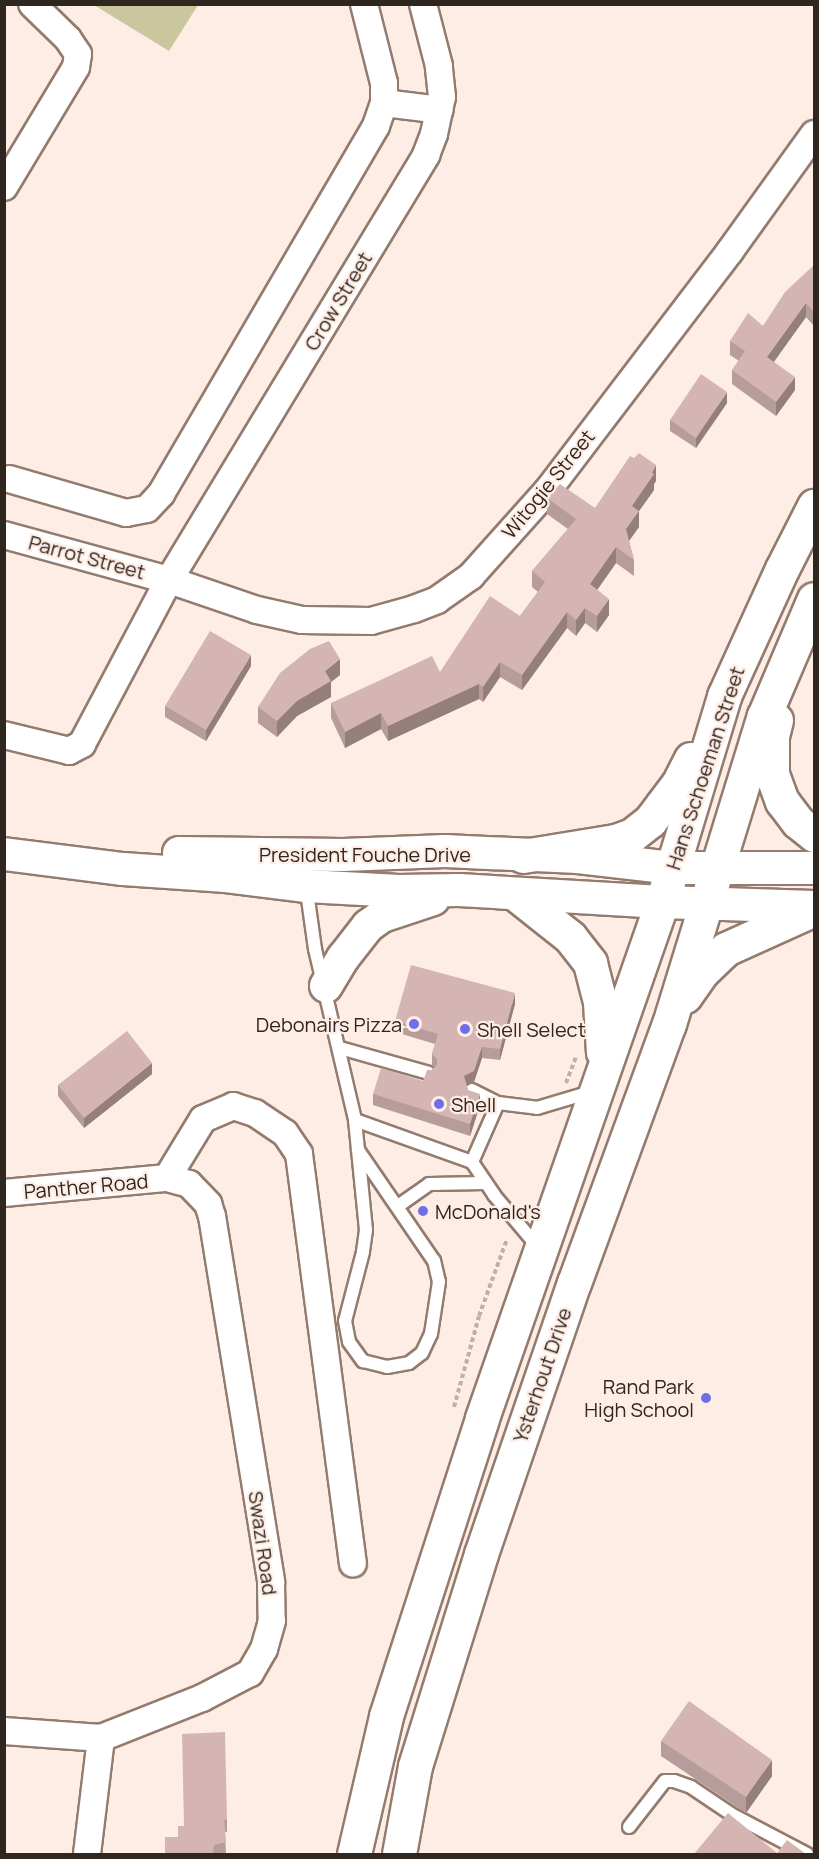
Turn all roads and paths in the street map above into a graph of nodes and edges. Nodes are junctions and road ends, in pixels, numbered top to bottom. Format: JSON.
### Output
{"nodes":[{"id":1,"x":32,"y":4,"type":"edge"},
{"id":2,"x":364,"y":4,"type":"edge"},
{"id":3,"x":423,"y":4,"type":"edge"},
{"id":4,"x":384,"y":103,"type":"junction"},
{"id":5,"x":440,"y":110,"type":"junction"},
{"id":6,"x":814,"y":134,"type":"edge"},
{"id":7,"x":4,"y":187,"type":"edge"},
{"id":8,"x":9,"y":479,"type":"dead end"},
{"id":9,"x":814,"y":506,"type":"edge"},
{"id":10,"x":4,"y":535,"type":"edge"},
{"id":11,"x":169,"y":580,"type":"junction"},
{"id":12,"x":809,"y":611,"type":"edge"},
{"id":13,"x":724,"y":696,"type":"junction"},
{"id":14,"x":4,"y":735,"type":"edge"},
{"id":15,"x":814,"y":835,"type":"edge"},
{"id":16,"x":4,"y":854,"type":"edge"},
{"id":17,"x":523,"y":856,"type":"junction"},
{"id":18,"x":717,"y":867,"type":"junction"},
{"id":19,"x":671,"y":868,"type":"junction"},
{"id":20,"x":814,"y":868,"type":"edge"},
{"id":21,"x":307,"y":870,"type":"junction"},
{"id":22,"x":459,"y":890,"type":"junction"},
{"id":23,"x":517,"y":895,"type":"junction"},
{"id":24,"x":662,"y":902,"type":"junction"},
{"id":25,"x":707,"y":903,"type":"junction"},
{"id":26,"x":814,"y":908,"type":"edge"},
{"id":27,"x":326,"y":986,"type":"junction"},
{"id":28,"x":669,"y":1023,"type":"junction"},
{"id":29,"x":340,"y":1048,"type":"junction"},
{"id":30,"x":429,"y":1073,"type":"edge"},
{"id":31,"x":600,"y":1081,"type":"junction"},
{"id":32,"x":472,"y":1090,"type":"edge"},
{"id":33,"x":498,"y":1102,"type":"junction"},
{"id":34,"x":355,"y":1120,"type":"junction"},
{"id":35,"x":358,"y":1150,"type":"junction"},
{"id":36,"x":472,"y":1162,"type":"junction"},
{"id":37,"x":166,"y":1178,"type":"junction"},
{"id":38,"x":485,"y":1183,"type":"junction"},
{"id":39,"x":4,"y":1193,"type":"edge"},
{"id":40,"x":398,"y":1206,"type":"junction"},
{"id":41,"x":540,"y":1250,"type":"junction"},
{"id":42,"x":353,"y":1563,"type":"dead end"},
{"id":43,"x":4,"y":1731,"type":"edge"},
{"id":44,"x":101,"y":1738,"type":"junction"},
{"id":45,"x":629,"y":1827,"type":"dead end"},
{"id":46,"x":87,"y":1854,"type":"edge"},
{"id":47,"x":354,"y":1854,"type":"edge"},
{"id":48,"x":399,"y":1854,"type":"edge"},
{"id":49,"x":807,"y":1854,"type":"edge"}],
"edges":[{"from":1,"to":7,"type":"street"},
{"from":2,"to":4,"type":"street"},
{"from":3,"to":5,"type":"street","name":"Crow Street"},
{"from":4,"to":5,"type":"street"},
{"from":4,"to":8,"type":"street"},
{"from":5,"to":11,"type":"street","name":"Crow Street"},
{"from":6,"to":11,"type":"street","name":"Witogie Street"},
{"from":9,"to":13,"type":"main road","name":"Hans Schoeman Street"},
{"from":10,"to":11,"type":"street","name":"Parrot Street"},
{"from":11,"to":14,"type":"street","name":"Crow Street"},
{"from":12,"to":15,"type":"main road"},
{"from":12,"to":18,"type":"main road","name":"Hans Schoeman Street"},
{"from":13,"to":17,"type":"main road"},
{"from":13,"to":19,"type":"main road","name":"Hans Schoeman Street"},
{"from":16,"to":21,"type":"street","name":"President Fouche Drive"},
{"from":17,"to":19,"type":"street","name":"President Fouche Drive"},
{"from":17,"to":21,"type":"street","name":"President Fouche Drive"},
{"from":18,"to":19,"type":"street","name":"President Fouche Drive"},
{"from":18,"to":20,"type":"street","name":"President Fouche Drive"},
{"from":18,"to":25,"type":"main road","name":"Hans Schoeman Street"},
{"from":19,"to":24,"type":"main road","name":"Hans Schoeman Street"},
{"from":21,"to":22,"type":"street","name":"President Fouche Drive"},
{"from":21,"to":27,"type":"lane"},
{"from":22,"to":23,"type":"street","name":"President Fouche Drive"},
{"from":22,"to":27,"type":"street"},
{"from":23,"to":24,"type":"street","name":"President Fouche Drive"},
{"from":23,"to":31,"type":"main road"},
{"from":24,"to":25,"type":"street","name":"President Fouche Drive"},
{"from":24,"to":31,"type":"main road"},
{"from":25,"to":26,"type":"street","name":"President Fouche Drive"},
{"from":25,"to":28,"type":"main road","name":"Ysterhout Drive"},
{"from":26,"to":28,"type":"main road"},
{"from":27,"to":29,"type":"lane"},
{"from":28,"to":48,"type":"main road","name":"Ysterhout Drive"},
{"from":29,"to":30,"type":"lane"},
{"from":29,"to":34,"type":"lane"},
{"from":31,"to":33,"type":"lane"},
{"from":31,"to":41,"type":"main road"},
{"from":32,"to":33,"type":"lane"},
{"from":33,"to":36,"type":"lane"},
{"from":34,"to":35,"type":"lane"},
{"from":34,"to":36,"type":"lane"},
{"from":35,"to":40,"type":"lane"},
{"from":35,"to":40,"type":"lane"},
{"from":36,"to":38,"type":"lane"},
{"from":37,"to":39,"type":"street","name":"Panther Road"},
{"from":37,"to":42,"type":"street"},
{"from":37,"to":44,"type":"street","name":"Swazi Road"},
{"from":38,"to":40,"type":"lane"},
{"from":38,"to":41,"type":"lane"},
{"from":41,"to":47,"type":"main road"},
{"from":43,"to":44,"type":"street","name":"Swazi Road"},
{"from":44,"to":46,"type":"street"},
{"from":45,"to":49,"type":"lane"}]}
